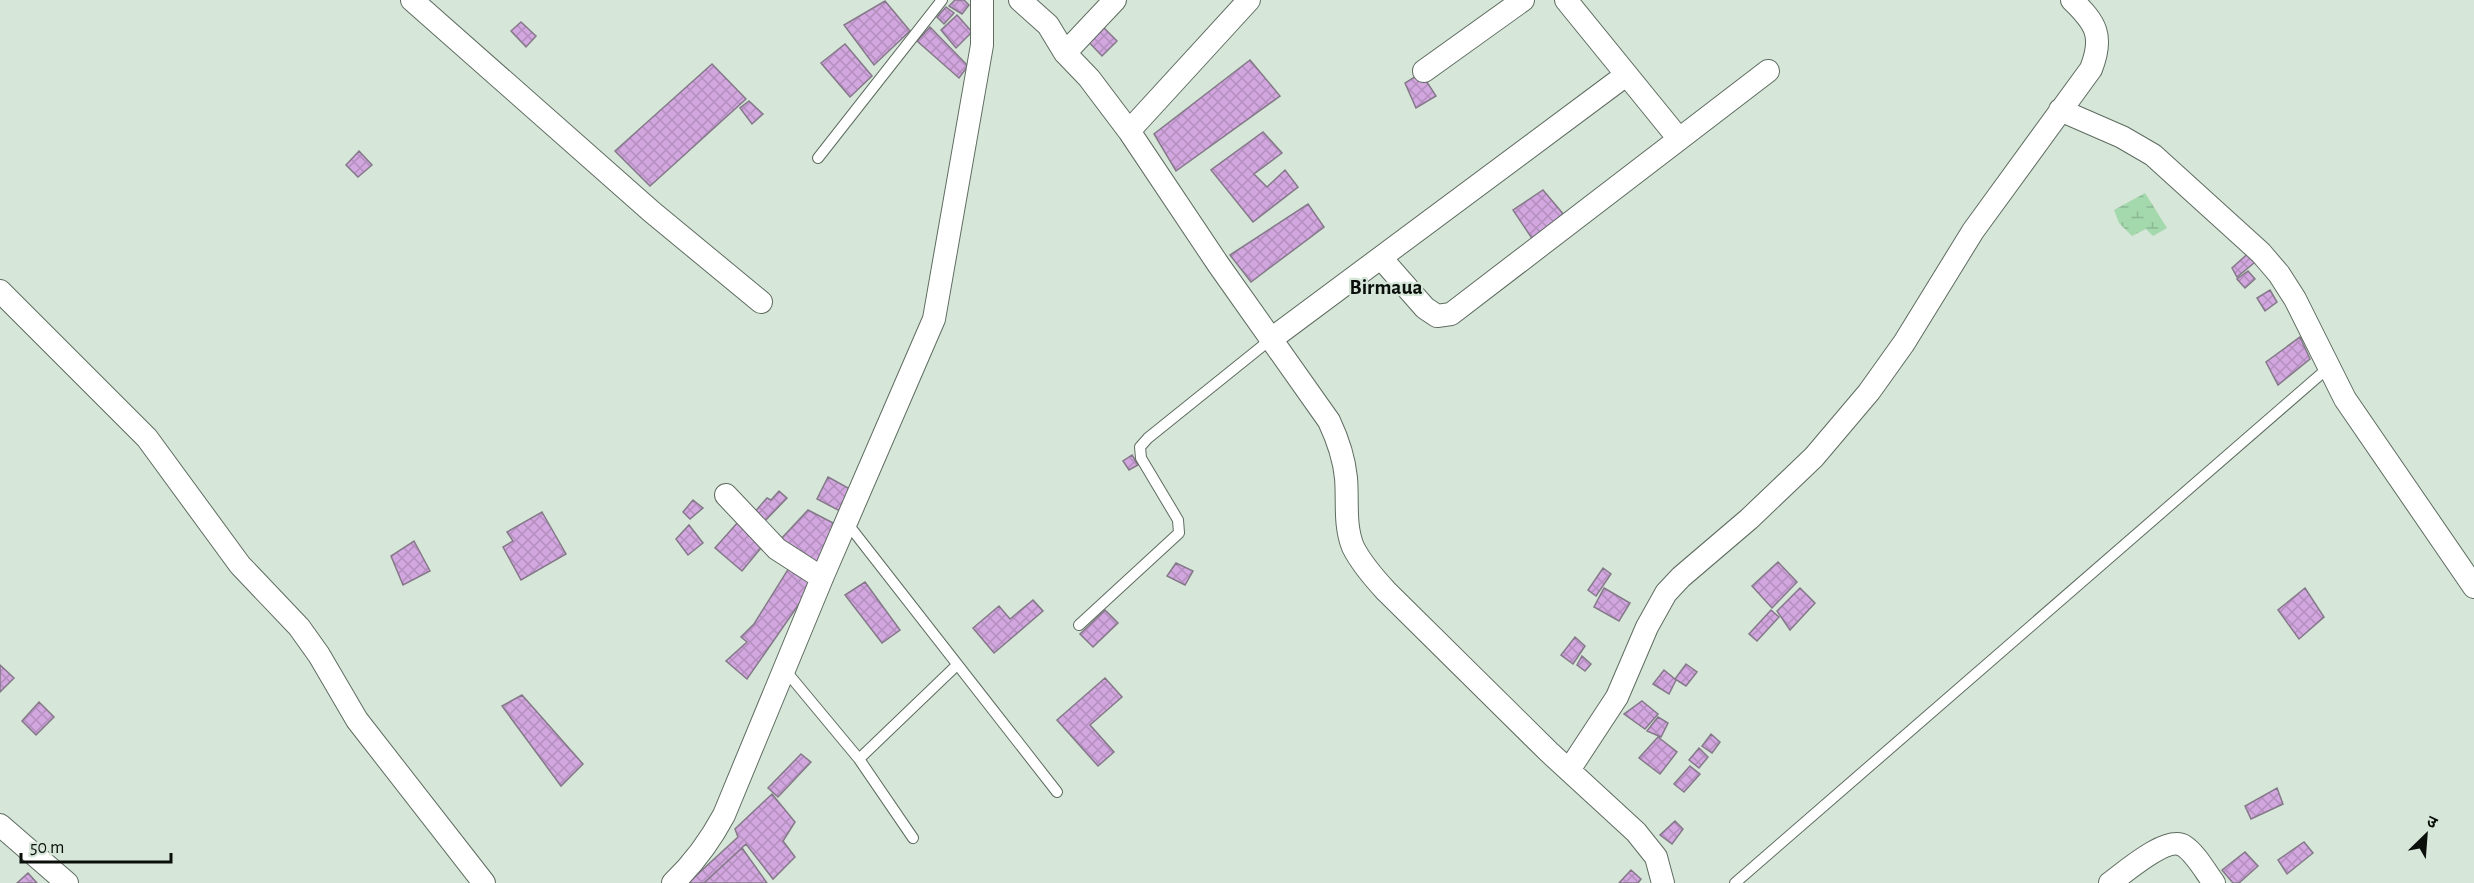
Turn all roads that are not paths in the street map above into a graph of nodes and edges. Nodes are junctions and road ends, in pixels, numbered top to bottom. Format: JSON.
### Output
{"nodes":[{"id":1,"x":412,"y":0,"type":"edge"},
{"id":2,"x":942,"y":0,"type":"edge"},
{"id":3,"x":982,"y":0,"type":"edge"},
{"id":4,"x":1020,"y":0,"type":"edge"},
{"id":5,"x":1115,"y":0,"type":"edge"},
{"id":6,"x":1249,"y":0,"type":"edge"},
{"id":7,"x":1523,"y":0,"type":"edge"},
{"id":8,"x":1566,"y":0,"type":"edge"},
{"id":9,"x":2072,"y":0,"type":"edge"},
{"id":10,"x":1065,"y":53,"type":"junction"},
{"id":11,"x":1424,"y":71,"type":"dead end"},
{"id":12,"x":1768,"y":71,"type":"dead end"},
{"id":13,"x":1626,"y":75,"type":"junction"},
{"id":14,"x":2060,"y":110,"type":"junction"},
{"id":15,"x":1129,"y":131,"type":"junction"},
{"id":16,"x":1679,"y":139,"type":"junction"},
{"id":17,"x":818,"y":158,"type":"dead end"},
{"id":18,"x":1381,"y":258,"type":"junction"},
{"id":19,"x":0,"y":291,"type":"edge"},
{"id":20,"x":761,"y":302,"type":"dead end"},
{"id":21,"x":1270,"y":340,"type":"junction"},
{"id":22,"x":2328,"y":368,"type":"junction"},
{"id":23,"x":726,"y":495,"type":"dead end"},
{"id":24,"x":847,"y":523,"type":"junction"},
{"id":25,"x":822,"y":578,"type":"junction"},
{"id":26,"x":2474,"y":587,"type":"edge"},
{"id":27,"x":1079,"y":625,"type":"dead end"},
{"id":28,"x":957,"y":665,"type":"junction"},
{"id":29,"x":785,"y":670,"type":"junction"},
{"id":30,"x":859,"y":759,"type":"junction"},
{"id":31,"x":1569,"y":770,"type":"junction"},
{"id":32,"x":1058,"y":792,"type":"dead end"},
{"id":33,"x":0,"y":825,"type":"edge"},
{"id":34,"x":913,"y":838,"type":"dead end"},
{"id":35,"x":67,"y":883,"type":"edge"},
{"id":36,"x":483,"y":883,"type":"edge"},
{"id":37,"x":673,"y":883,"type":"edge"},
{"id":38,"x":1663,"y":883,"type":"edge"},
{"id":39,"x":1735,"y":883,"type":"edge"},
{"id":40,"x":2110,"y":883,"type":"edge"},
{"id":41,"x":2214,"y":883,"type":"edge"}],
"edges":[{"from":1,"to":20,"type":"street"},
{"from":2,"to":17,"type":"lane"},
{"from":3,"to":24,"type":"street"},
{"from":4,"to":10,"type":"street"},
{"from":5,"to":10,"type":"street"},
{"from":6,"to":15,"type":"street"},
{"from":7,"to":11,"type":"street"},
{"from":8,"to":13,"type":"street"},
{"from":9,"to":14,"type":"street"},
{"from":10,"to":15,"type":"street"},
{"from":12,"to":16,"type":"street"},
{"from":13,"to":16,"type":"street"},
{"from":13,"to":18,"type":"street"},
{"from":14,"to":22,"type":"street"},
{"from":14,"to":31,"type":"street"},
{"from":15,"to":21,"type":"street"},
{"from":16,"to":18,"type":"street"},
{"from":18,"to":21,"type":"street"},
{"from":19,"to":36,"type":"street"},
{"from":21,"to":27,"type":"lane"},
{"from":21,"to":31,"type":"street"},
{"from":22,"to":26,"type":"street"},
{"from":22,"to":39,"type":"lane"},
{"from":23,"to":25,"type":"street"},
{"from":24,"to":25,"type":"street"},
{"from":24,"to":28,"type":"lane"},
{"from":25,"to":29,"type":"street"},
{"from":28,"to":30,"type":"lane"},
{"from":28,"to":32,"type":"lane"},
{"from":29,"to":30,"type":"lane"},
{"from":29,"to":37,"type":"street"},
{"from":30,"to":34,"type":"lane"},
{"from":31,"to":38,"type":"street"},
{"from":33,"to":35,"type":"street"},
{"from":40,"to":41,"type":"street"}]}
